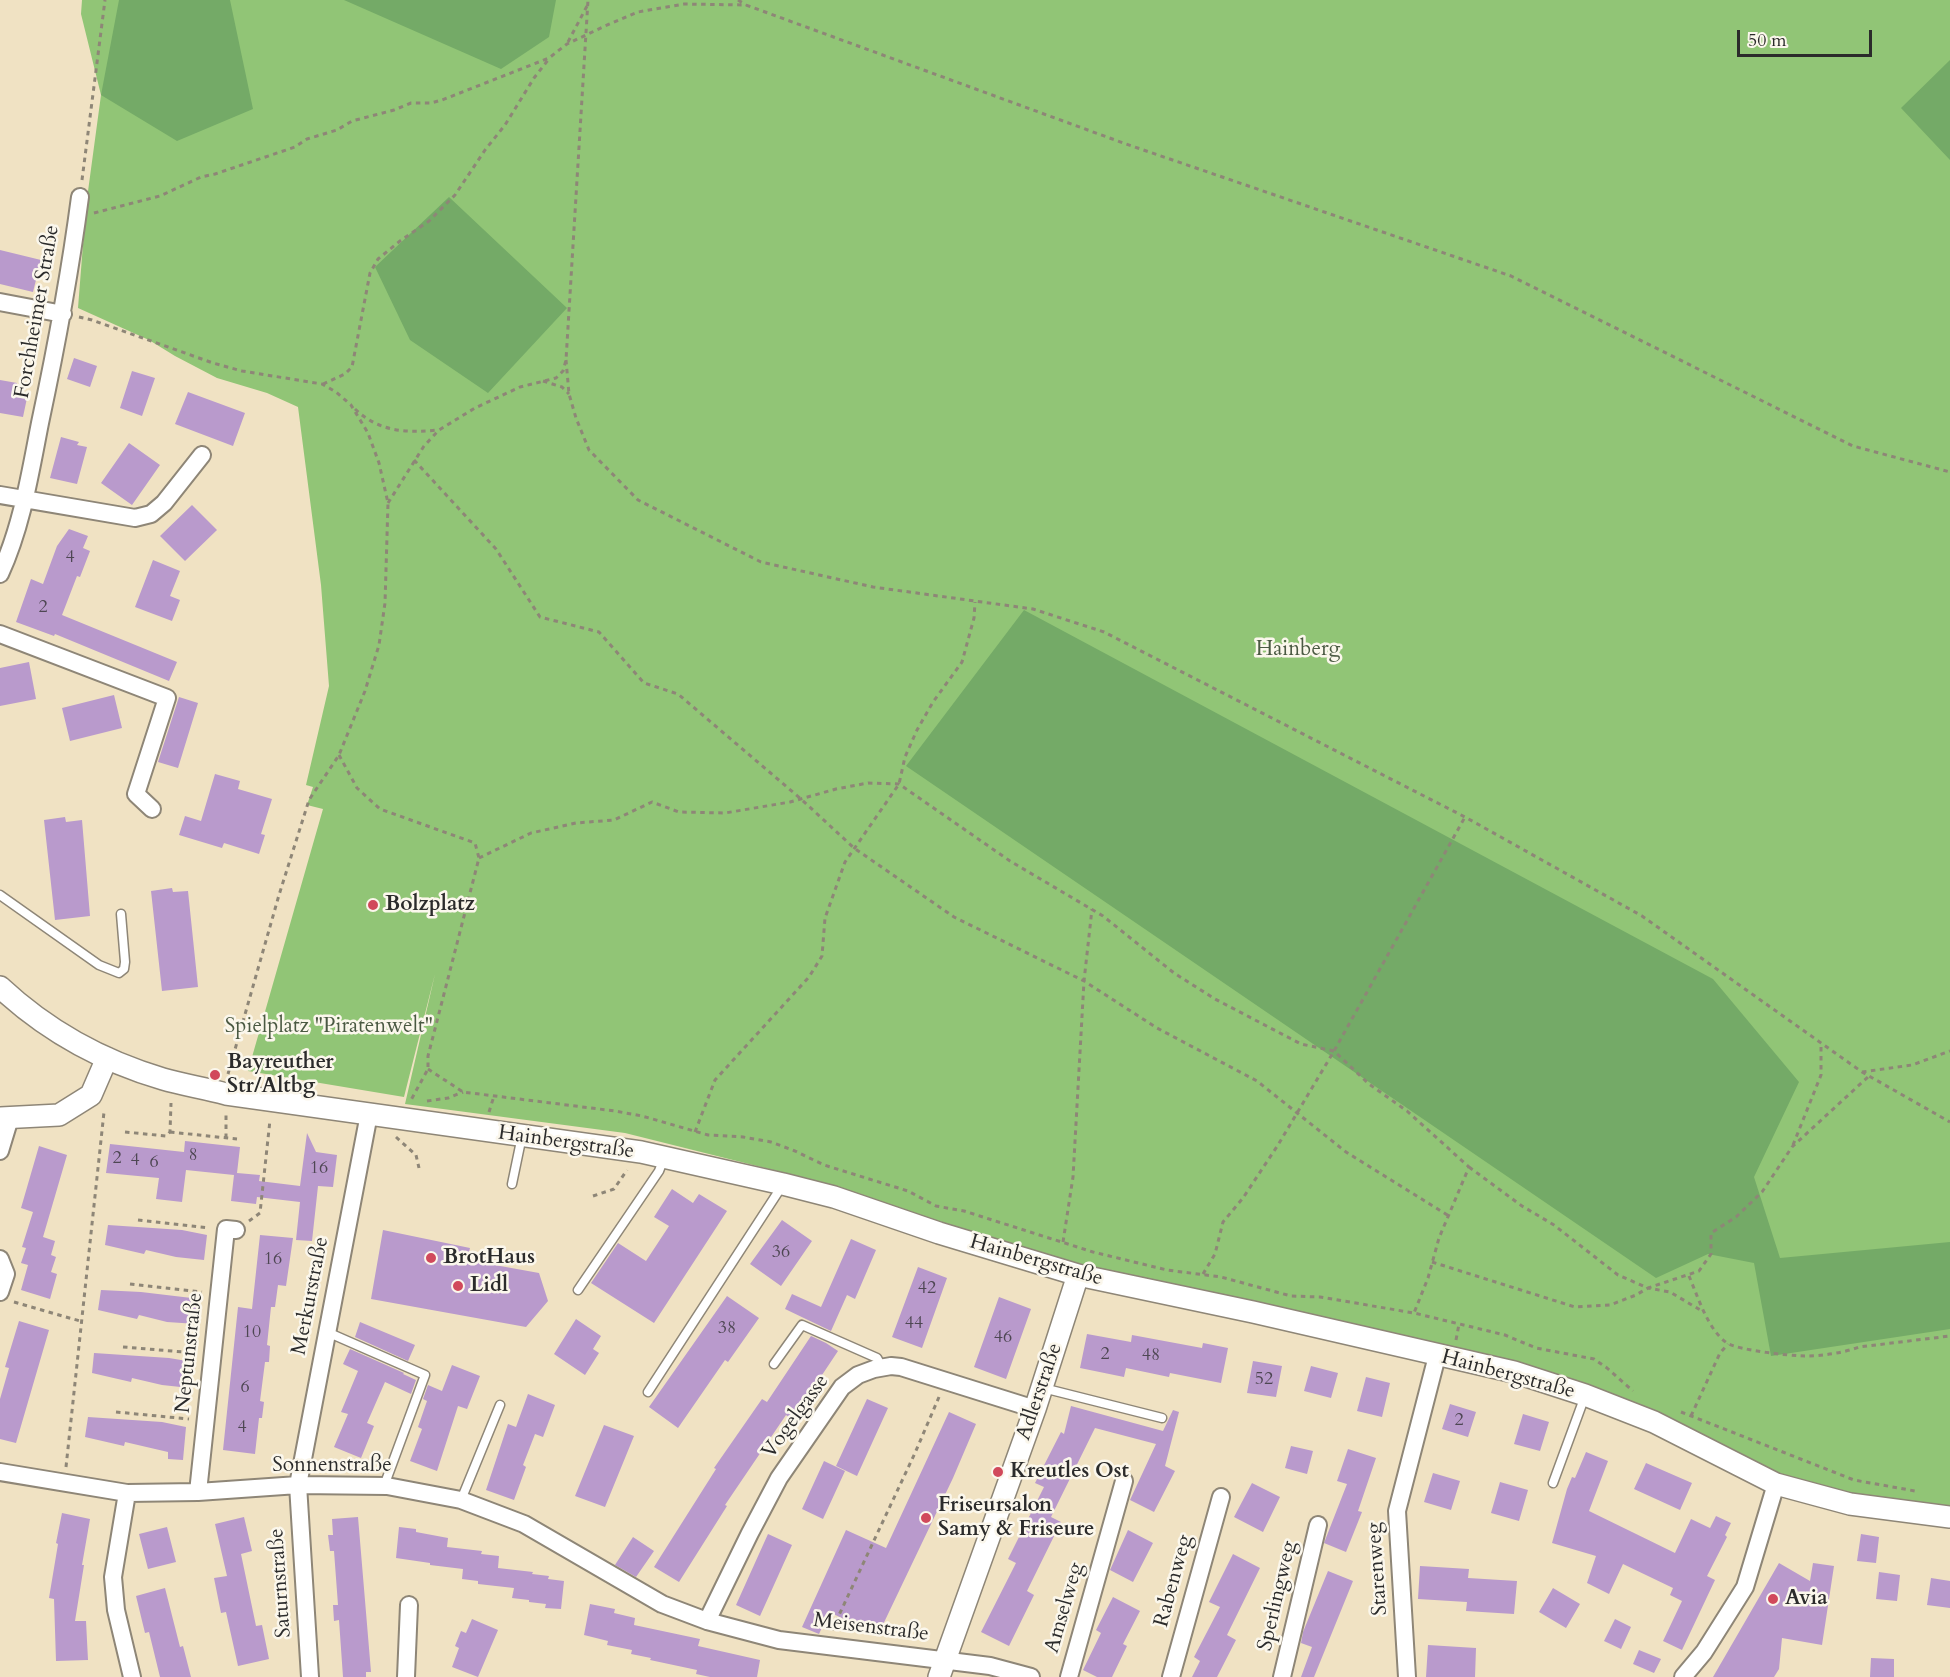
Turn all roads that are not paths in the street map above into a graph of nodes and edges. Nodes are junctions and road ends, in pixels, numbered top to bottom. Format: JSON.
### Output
{"nodes":[{"id":1,"x":79,"y":205,"type":"road end"},
{"id":2,"x":0,"y":302,"type":"edge"},
{"id":3,"x":63,"y":314,"type":"junction"},
{"id":4,"x":202,"y":455,"type":"dead end"},
{"id":5,"x":0,"y":495,"type":"edge"},
{"id":6,"x":25,"y":498,"type":"junction"},
{"id":7,"x":0,"y":574,"type":"edge"},
{"id":8,"x":0,"y":634,"type":"edge"},
{"id":9,"x":152,"y":809,"type":"dead end"},
{"id":10,"x":0,"y":895,"type":"edge"},
{"id":11,"x":121,"y":914,"type":"dead end"},
{"id":12,"x":0,"y":987,"type":"edge"},
{"id":13,"x":107,"y":1058,"type":"junction"},
{"id":14,"x":369,"y":1114,"type":"junction"},
{"id":15,"x":5,"y":1118,"type":"edge"},
{"id":16,"x":522,"y":1136,"type":"junction"},
{"id":17,"x":0,"y":1151,"type":"edge"},
{"id":18,"x":664,"y":1158,"type":"junction"},
{"id":19,"x":512,"y":1184,"type":"dead end"},
{"id":20,"x":783,"y":1184,"type":"junction"},
{"id":21,"x":231,"y":1230,"type":"road end"},
{"id":22,"x":0,"y":1258,"type":"edge"},
{"id":23,"x":1078,"y":1275,"type":"junction"},
{"id":24,"x":578,"y":1290,"type":"dead end"},
{"id":25,"x":6,"y":1297,"type":"edge"},
{"id":26,"x":327,"y":1332,"type":"junction"},
{"id":27,"x":1437,"y":1356,"type":"junction"},
{"id":28,"x":774,"y":1364,"type":"dead end"},
{"id":29,"x":882,"y":1367,"type":"junction"},
{"id":30,"x":1041,"y":1388,"type":"junction"},
{"id":31,"x":648,"y":1392,"type":"dead end"},
{"id":32,"x":1585,"y":1395,"type":"junction"},
{"id":33,"x":500,"y":1405,"type":"dead end"},
{"id":34,"x":1035,"y":1409,"type":"junction"},
{"id":35,"x":1162,"y":1418,"type":"dead end"},
{"id":36,"x":0,"y":1472,"type":"edge"},
{"id":37,"x":1124,"y":1481,"type":"dead end"},
{"id":38,"x":1553,"y":1483,"type":"dead end"},
{"id":39,"x":1776,"y":1484,"type":"junction"},
{"id":40,"x":298,"y":1485,"type":"junction"},
{"id":41,"x":384,"y":1486,"type":"junction"},
{"id":42,"x":198,"y":1492,"type":"junction"},
{"id":43,"x":127,"y":1493,"type":"junction"},
{"id":44,"x":1221,"y":1497,"type":"dead end"},
{"id":45,"x":461,"y":1500,"type":"junction"},
{"id":46,"x":1950,"y":1517,"type":"edge"},
{"id":47,"x":1318,"y":1525,"type":"dead end"},
{"id":48,"x":409,"y":1605,"type":"dead end"},
{"id":49,"x":707,"y":1621,"type":"junction"},
{"id":50,"x":942,"y":1668,"type":"edge"},
{"id":51,"x":132,"y":1677,"type":"edge"},
{"id":52,"x":310,"y":1677,"type":"edge"},
{"id":53,"x":406,"y":1677,"type":"edge"},
{"id":54,"x":1031,"y":1677,"type":"edge"},
{"id":55,"x":1069,"y":1677,"type":"edge"},
{"id":56,"x":1171,"y":1677,"type":"edge"},
{"id":57,"x":1282,"y":1677,"type":"edge"},
{"id":58,"x":1407,"y":1677,"type":"edge"},
{"id":59,"x":1683,"y":1677,"type":"edge"}],
"edges":[{"from":1,"to":3,"type":"street","name":"Forchheimer Straße"},
{"from":2,"to":3,"type":"street"},
{"from":3,"to":6,"type":"street","name":"Forchheimer Straße"},
{"from":4,"to":6,"type":"street"},
{"from":5,"to":6,"type":"street"},
{"from":6,"to":7,"type":"street","name":"Forchheimer Straße"},
{"from":8,"to":9,"type":"street"},
{"from":10,"to":11,"type":"lane"},
{"from":12,"to":13,"type":"street","name":"Hainbergstraße"},
{"from":13,"to":14,"type":"street","name":"Hainbergstraße"},
{"from":13,"to":15,"type":"street"},
{"from":14,"to":16,"type":"street","name":"Hainbergstraße"},
{"from":14,"to":26,"type":"street","name":"Merkurstraße"},
{"from":15,"to":17,"type":"street"},
{"from":16,"to":18,"type":"street","name":"Hainbergstraße"},
{"from":16,"to":19,"type":"lane"},
{"from":18,"to":20,"type":"street","name":"Hainbergstraße"},
{"from":18,"to":24,"type":"lane"},
{"from":20,"to":23,"type":"street","name":"Hainbergstraße"},
{"from":20,"to":31,"type":"lane"},
{"from":21,"to":42,"type":"street","name":"Neptunstraße"},
{"from":22,"to":25,"type":"street"},
{"from":23,"to":27,"type":"street","name":"Hainbergstraße"},
{"from":23,"to":30,"type":"street","name":"Adlerstraße"},
{"from":26,"to":40,"type":"street","name":"Merkurstraße"},
{"from":26,"to":41,"type":"lane"},
{"from":27,"to":32,"type":"street","name":"Hainbergstraße"},
{"from":27,"to":58,"type":"street","name":"Starenweg"},
{"from":28,"to":29,"type":"lane"},
{"from":29,"to":34,"type":"street","name":"Vogelgasse"},
{"from":29,"to":49,"type":"street","name":"Vogelgasse"},
{"from":30,"to":34,"type":"street","name":"Adlerstraße"},
{"from":30,"to":35,"type":"lane"},
{"from":32,"to":38,"type":"lane"},
{"from":32,"to":39,"type":"street","name":"Hainbergstraße"},
{"from":33,"to":45,"type":"lane"},
{"from":34,"to":50,"type":"street","name":"Adlerstraße"},
{"from":36,"to":43,"type":"street","name":"Sonnenstraße"},
{"from":37,"to":55,"type":"street","name":"Amselweg"},
{"from":39,"to":46,"type":"street","name":"Hainbergstraße"},
{"from":39,"to":59,"type":"street"},
{"from":40,"to":41,"type":"street","name":"Sonnenstraße"},
{"from":40,"to":42,"type":"street","name":"Sonnenstraße"},
{"from":40,"to":52,"type":"street","name":"Saturnstraße"},
{"from":41,"to":45,"type":"street","name":"Sonnenstraße"},
{"from":42,"to":43,"type":"street","name":"Sonnenstraße"},
{"from":43,"to":51,"type":"street"},
{"from":44,"to":56,"type":"street","name":"Rabenweg"},
{"from":45,"to":49,"type":"street","name":"Sonnenstraße"},
{"from":47,"to":57,"type":"street","name":"Sperlingweg"},
{"from":48,"to":53,"type":"street"},
{"from":49,"to":50,"type":"street","name":"Meisenstraße"},
{"from":50,"to":54,"type":"street","name":"Meisenstraße"}]}
